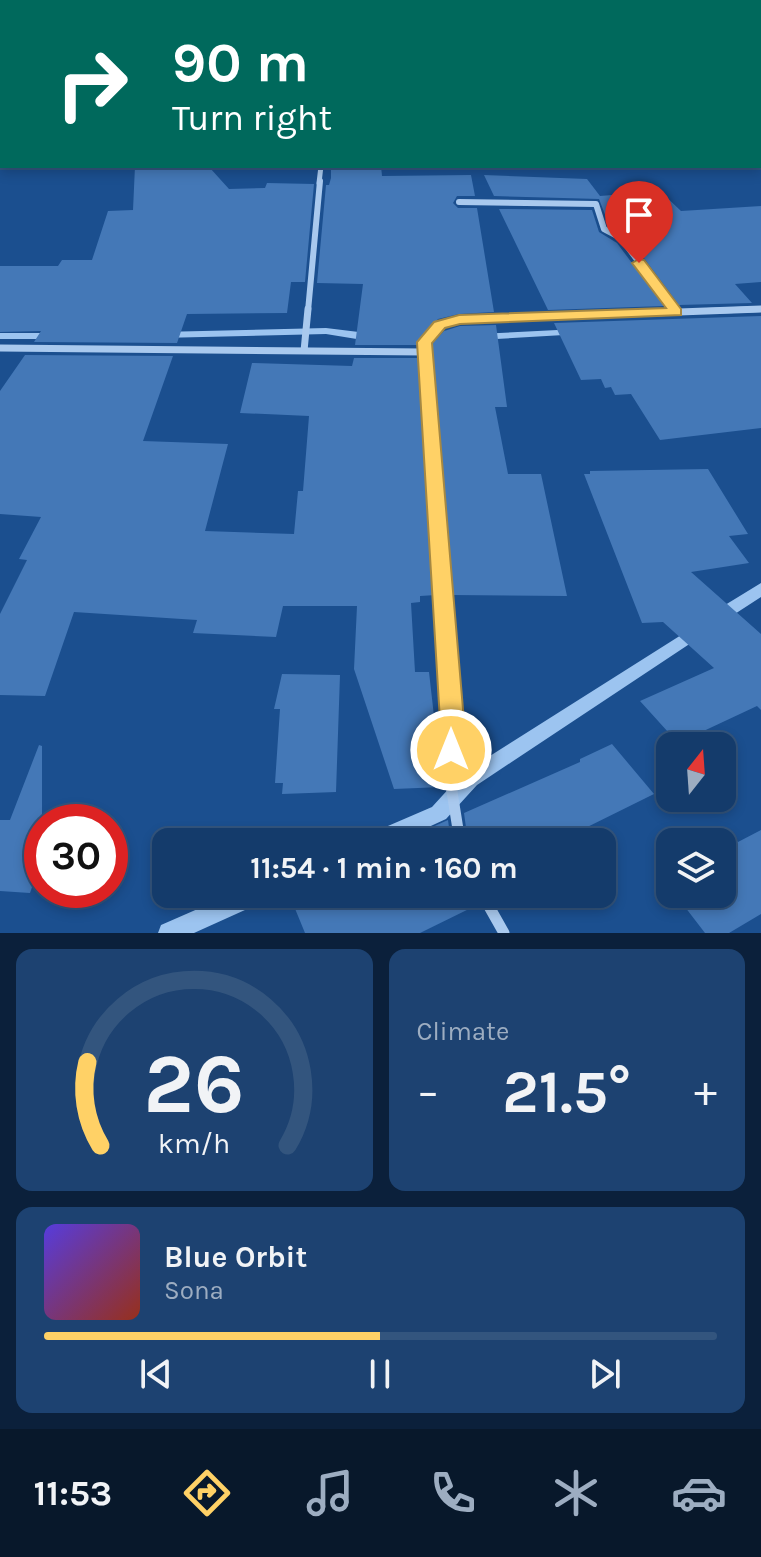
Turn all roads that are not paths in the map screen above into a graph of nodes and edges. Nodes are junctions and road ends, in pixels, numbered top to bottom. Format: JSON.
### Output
{"nodes":[{"id":1,"x":321,"y":168,"type":"edge"},
{"id":2,"x":459,"y":202,"type":"dead end"},
{"id":3,"x":761,"y":309,"type":"edge"},
{"id":4,"x":676,"y":312,"type":"junction"},
{"id":5,"x":0,"y":348,"type":"edge"},
{"id":6,"x":304,"y":351,"type":"junction"},
{"id":7,"x":425,"y":352,"type":"junction"},
{"id":8,"x":458,"y":828,"type":"edge"},
{"id":9,"x":490,"y":908,"type":"edge"},
{"id":10,"x":504,"y":933,"type":"edge"}],
"edges":[{"from":1,"to":6,"type":"street"},
{"from":2,"to":4,"type":"street"},
{"from":3,"to":4,"type":"street"},
{"from":4,"to":7,"type":"street"},
{"from":5,"to":6,"type":"street"},
{"from":6,"to":7,"type":"street"},
{"from":7,"to":8,"type":"street"},
{"from":9,"to":10,"type":"street"}]}
